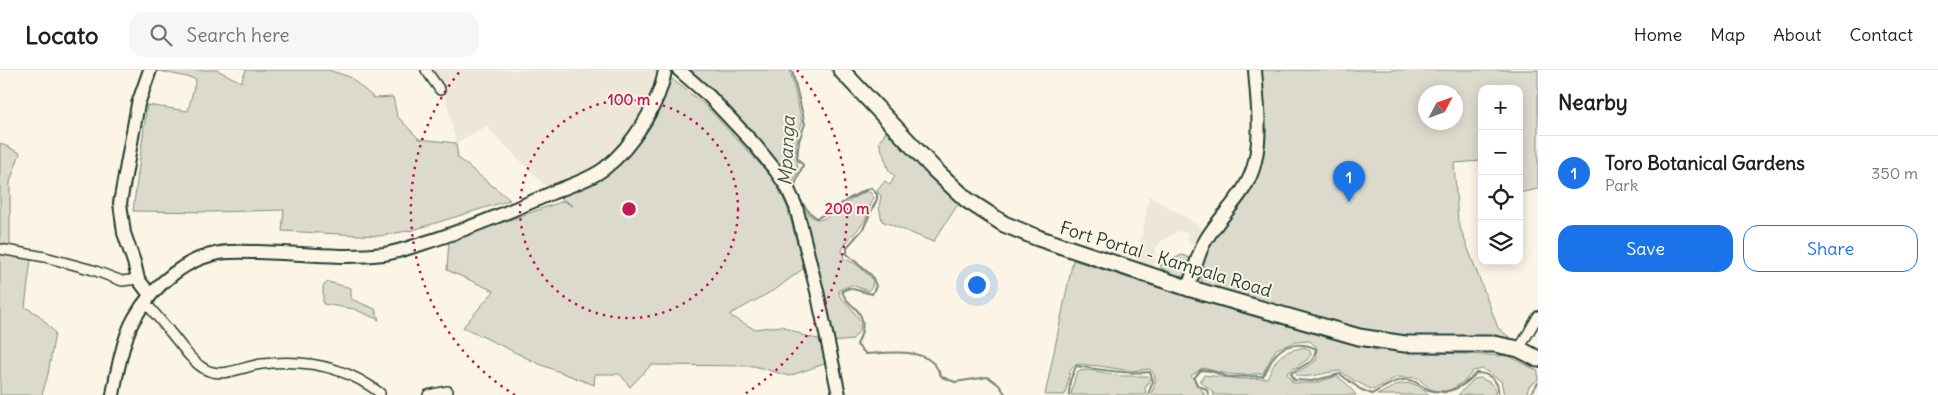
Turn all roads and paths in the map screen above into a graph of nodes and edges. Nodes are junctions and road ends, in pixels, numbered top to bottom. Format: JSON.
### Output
{"nodes":[{"id":1,"x":150,"y":70,"type":"edge"},
{"id":2,"x":426,"y":70,"type":"edge"},
{"id":3,"x":665,"y":70,"type":"edge"},
{"id":4,"x":679,"y":70,"type":"edge"},
{"id":5,"x":841,"y":70,"type":"edge"},
{"id":6,"x":1255,"y":70,"type":"edge"},
{"id":7,"x":440,"y":90,"type":"dead end"},
{"id":8,"x":0,"y":249,"type":"edge"},
{"id":9,"x":138,"y":279,"type":"junction"},
{"id":10,"x":1188,"y":288,"type":"junction"},
{"id":11,"x":150,"y":296,"type":"junction"},
{"id":12,"x":1538,"y":316,"type":"edge"},
{"id":13,"x":1519,"y":349,"type":"junction"},
{"id":14,"x":1538,"y":359,"type":"edge"},
{"id":15,"x":448,"y":390,"type":"dead end"},
{"id":16,"x":113,"y":395,"type":"edge"},
{"id":17,"x":380,"y":395,"type":"edge"},
{"id":18,"x":428,"y":395,"type":"edge"},
{"id":19,"x":839,"y":395,"type":"edge"}],
"edges":[{"from":1,"to":9,"type":"main road"},
{"from":2,"to":7,"type":"street"},
{"from":3,"to":11,"type":"main road"},
{"from":4,"to":19,"type":"main road"},
{"from":5,"to":10,"type":"highway","name":"Fort Portal - Kampala Road"},
{"from":6,"to":10,"type":"main road"},
{"from":8,"to":9,"type":"street"},
{"from":9,"to":11,"type":"main road"},
{"from":10,"to":13,"type":"highway","name":"Fort Portal - Kampala Road"},
{"from":11,"to":16,"type":"main road"},
{"from":11,"to":17,"type":"street"},
{"from":12,"to":13,"type":"street"},
{"from":13,"to":14,"type":"highway","name":"Fort Portal - Kampala Road"},
{"from":15,"to":18,"type":"street"}]}
